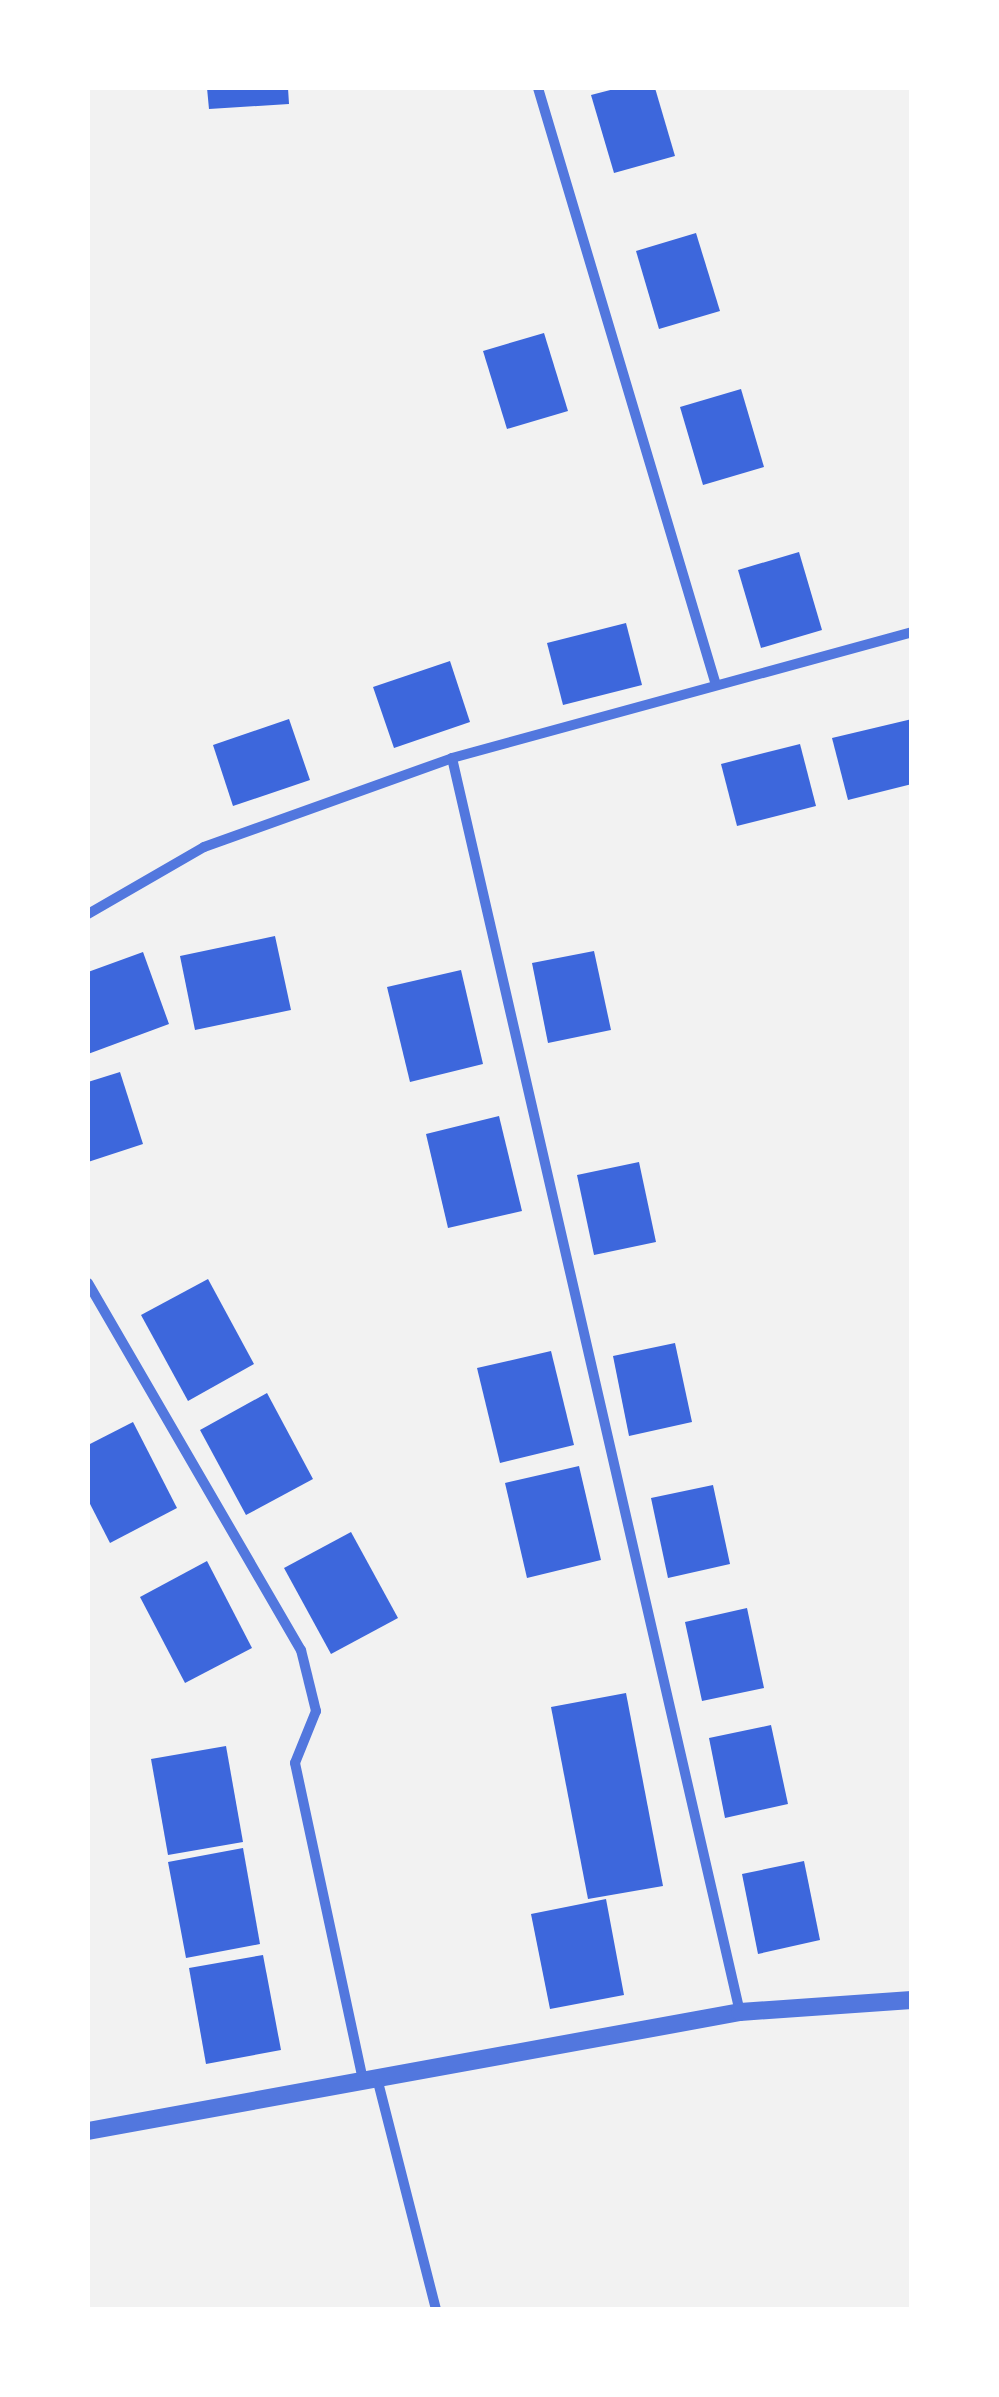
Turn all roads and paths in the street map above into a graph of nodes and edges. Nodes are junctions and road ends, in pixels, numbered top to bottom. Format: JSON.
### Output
{"nodes":[{"id":1,"x":538,"y":88,"type":"edge"},
{"id":2,"x":912,"y":632,"type":"edge"},
{"id":3,"x":716,"y":685,"type":"junction"},
{"id":4,"x":452,"y":758,"type":"junction"},
{"id":5,"x":88,"y":914,"type":"edge"},
{"id":6,"x":88,"y":1283,"type":"edge"},
{"id":7,"x":912,"y":2000,"type":"edge"},
{"id":8,"x":740,"y":2012,"type":"junction"},
{"id":9,"x":370,"y":2079,"type":"junction"},
{"id":10,"x":88,"y":2130,"type":"edge"},
{"id":11,"x":436,"y":2310,"type":"edge"}],
"edges":[{"from":1,"to":3,"type":"street"},
{"from":2,"to":3,"type":"street"},
{"from":3,"to":4,"type":"street"},
{"from":4,"to":5,"type":"street"},
{"from":4,"to":8,"type":"street"},
{"from":6,"to":9,"type":"street"},
{"from":7,"to":8,"type":"street"},
{"from":8,"to":9,"type":"street"},
{"from":9,"to":10,"type":"street"},
{"from":9,"to":11,"type":"street"}]}
